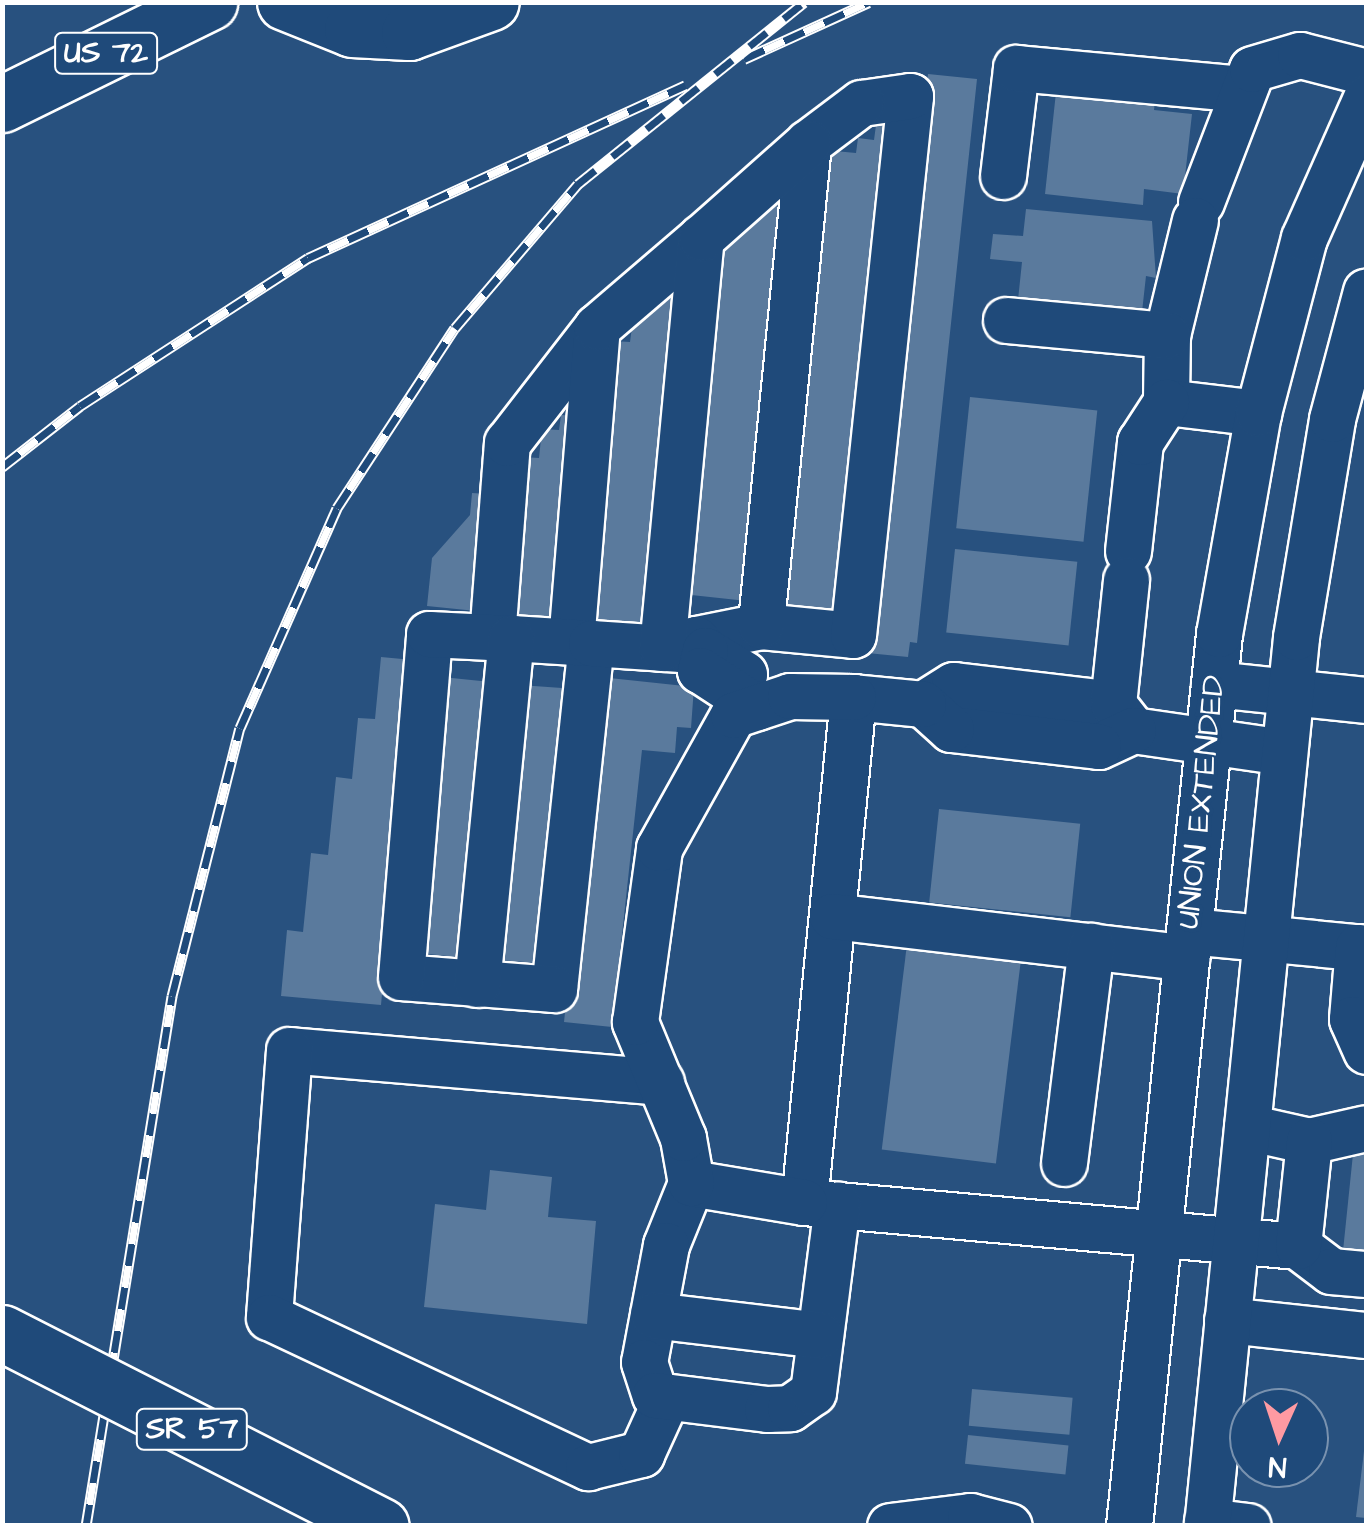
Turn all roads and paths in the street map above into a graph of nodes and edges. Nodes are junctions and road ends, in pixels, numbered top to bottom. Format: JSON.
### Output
{"nodes":[{"id":1,"x":209,"y":2,"type":"edge"},
{"id":2,"x":285,"y":2,"type":"edge"},
{"id":3,"x":492,"y":2,"type":"edge"},
{"id":4,"x":1366,"y":72,"type":"edge"},
{"id":5,"x":1240,"y":89,"type":"junction"},
{"id":6,"x":1366,"y":98,"type":"edge"},
{"id":7,"x":2,"y":104,"type":"edge"},
{"id":8,"x":808,"y":142,"type":"junction"},
{"id":9,"x":1003,"y":176,"type":"dead end"},
{"id":10,"x":701,"y":238,"type":"junction"},
{"id":11,"x":1366,"y":291,"type":"edge"},
{"id":12,"x":1006,"y":320,"type":"dead end"},
{"id":13,"x":597,"y":327,"type":"junction"},
{"id":14,"x":1168,"y":335,"type":"junction"},
{"id":15,"x":1166,"y":402,"type":"junction"},
{"id":16,"x":1258,"y":414,"type":"junction"},
{"id":17,"x":761,"y":626,"type":"junction"},
{"id":18,"x":502,"y":638,"type":"junction"},
{"id":19,"x":581,"y":643,"type":"junction"},
{"id":20,"x":688,"y":646,"type":"junction"},
{"id":21,"x":1214,"y":684,"type":"junction"},
{"id":22,"x":1290,"y":692,"type":"junction"},
{"id":23,"x":854,"y":697,"type":"junction"},
{"id":24,"x":749,"y":699,"type":"junction"},
{"id":25,"x":1366,"y":700,"type":"edge"},
{"id":26,"x":1123,"y":717,"type":"junction"},
{"id":27,"x":1208,"y":742,"type":"junction"},
{"id":28,"x":1284,"y":752,"type":"junction"},
{"id":29,"x":832,"y":916,"type":"junction"},
{"id":30,"x":1266,"y":939,"type":"junction"},
{"id":31,"x":1188,"y":945,"type":"junction"},
{"id":32,"x":1091,"y":946,"type":"junction"},
{"id":33,"x":1362,"y":948,"type":"edge"},
{"id":34,"x":477,"y":984,"type":"junction"},
{"id":35,"x":1366,"y":1051,"type":"edge"},
{"id":36,"x":661,"y":1082,"type":"junction"},
{"id":37,"x":1247,"y":1127,"type":"junction"},
{"id":38,"x":1366,"y":1128,"type":"edge"},
{"id":39,"x":1309,"y":1141,"type":"junction"},
{"id":40,"x":1064,"y":1163,"type":"dead end"},
{"id":41,"x":691,"y":1183,"type":"junction"},
{"id":42,"x":821,"y":1204,"type":"junction"},
{"id":43,"x":1158,"y":1234,"type":"junction"},
{"id":44,"x":1235,"y":1241,"type":"junction"},
{"id":45,"x":1298,"y":1246,"type":"junction"},
{"id":46,"x":1366,"y":1274,"type":"edge"},
{"id":47,"x":653,"y":1315,"type":"junction"},
{"id":48,"x":1227,"y":1320,"type":"junction"},
{"id":49,"x":2,"y":1333,"type":"edge"},
{"id":50,"x":1366,"y":1335,"type":"edge"},
{"id":51,"x":820,"y":1336,"type":"junction"},
{"id":52,"x":667,"y":1397,"type":"junction"},
{"id":53,"x":1221,"y":1524,"type":"edge"},
{"id":54,"x":381,"y":1526,"type":"edge"},
{"id":55,"x":890,"y":1526,"type":"edge"},
{"id":56,"x":1009,"y":1526,"type":"edge"},
{"id":57,"x":1129,"y":1526,"type":"edge"}],
"edges":[{"from":1,"to":7,"type":"main road","number":"US 72"},
{"from":2,"to":3,"type":"main road"},
{"from":4,"to":5,"type":"street"},
{"from":5,"to":9,"type":"street"},
{"from":5,"to":14,"type":"street"},
{"from":6,"to":16,"type":"street","name":"UNION EXTENDED"},
{"from":8,"to":10,"type":"street"},
{"from":8,"to":17,"type":"street"},
{"from":8,"to":17,"type":"street"},
{"from":10,"to":13,"type":"street"},
{"from":10,"to":20,"type":"street"},
{"from":11,"to":22,"type":"street"},
{"from":12,"to":14,"type":"street"},
{"from":13,"to":18,"type":"street"},
{"from":13,"to":19,"type":"street"},
{"from":14,"to":15,"type":"street"},
{"from":15,"to":16,"type":"street"},
{"from":15,"to":26,"type":"street"},
{"from":16,"to":21,"type":"street","name":"UNION EXTENDED"},
{"from":17,"to":20,"type":"street"},
{"from":18,"to":19,"type":"street"},
{"from":18,"to":34,"type":"street"},
{"from":18,"to":34,"type":"street"},
{"from":19,"to":20,"type":"street"},
{"from":19,"to":34,"type":"street"},
{"from":20,"to":24,"type":"street"},
{"from":21,"to":22,"type":"street"},
{"from":21,"to":27,"type":"street","name":"UNION EXTENDED"},
{"from":22,"to":25,"type":"street"},
{"from":22,"to":28,"type":"street"},
{"from":23,"to":24,"type":"street"},
{"from":23,"to":26,"type":"street"},
{"from":23,"to":29,"type":"street"},
{"from":24,"to":36,"type":"street"},
{"from":26,"to":27,"type":"street"},
{"from":27,"to":28,"type":"street"},
{"from":27,"to":31,"type":"street","name":"UNION EXTENDED"},
{"from":28,"to":30,"type":"street"},
{"from":29,"to":32,"type":"street"},
{"from":29,"to":42,"type":"street"},
{"from":30,"to":31,"type":"street"},
{"from":30,"to":33,"type":"street"},
{"from":30,"to":37,"type":"street"},
{"from":31,"to":32,"type":"street"},
{"from":31,"to":43,"type":"street","name":"UNION EXTENDED"},
{"from":32,"to":40,"type":"street"},
{"from":33,"to":35,"type":"street"},
{"from":36,"to":41,"type":"street"},
{"from":36,"to":52,"type":"street"},
{"from":37,"to":39,"type":"street"},
{"from":37,"to":44,"type":"street"},
{"from":38,"to":39,"type":"street"},
{"from":39,"to":45,"type":"street"},
{"from":41,"to":42,"type":"street"},
{"from":41,"to":47,"type":"street"},
{"from":42,"to":43,"type":"street"},
{"from":42,"to":51,"type":"street"},
{"from":43,"to":44,"type":"street"},
{"from":43,"to":57,"type":"street","name":"UNION EXTENDED"},
{"from":44,"to":45,"type":"street"},
{"from":44,"to":48,"type":"street"},
{"from":45,"to":46,"type":"street"},
{"from":47,"to":51,"type":"street"},
{"from":47,"to":52,"type":"street"},
{"from":48,"to":50,"type":"street"},
{"from":48,"to":53,"type":"street"},
{"from":49,"to":54,"type":"main road","number":"SR 57","bridge":true},
{"from":51,"to":52,"type":"street"},
{"from":55,"to":56,"type":"street"}]}
